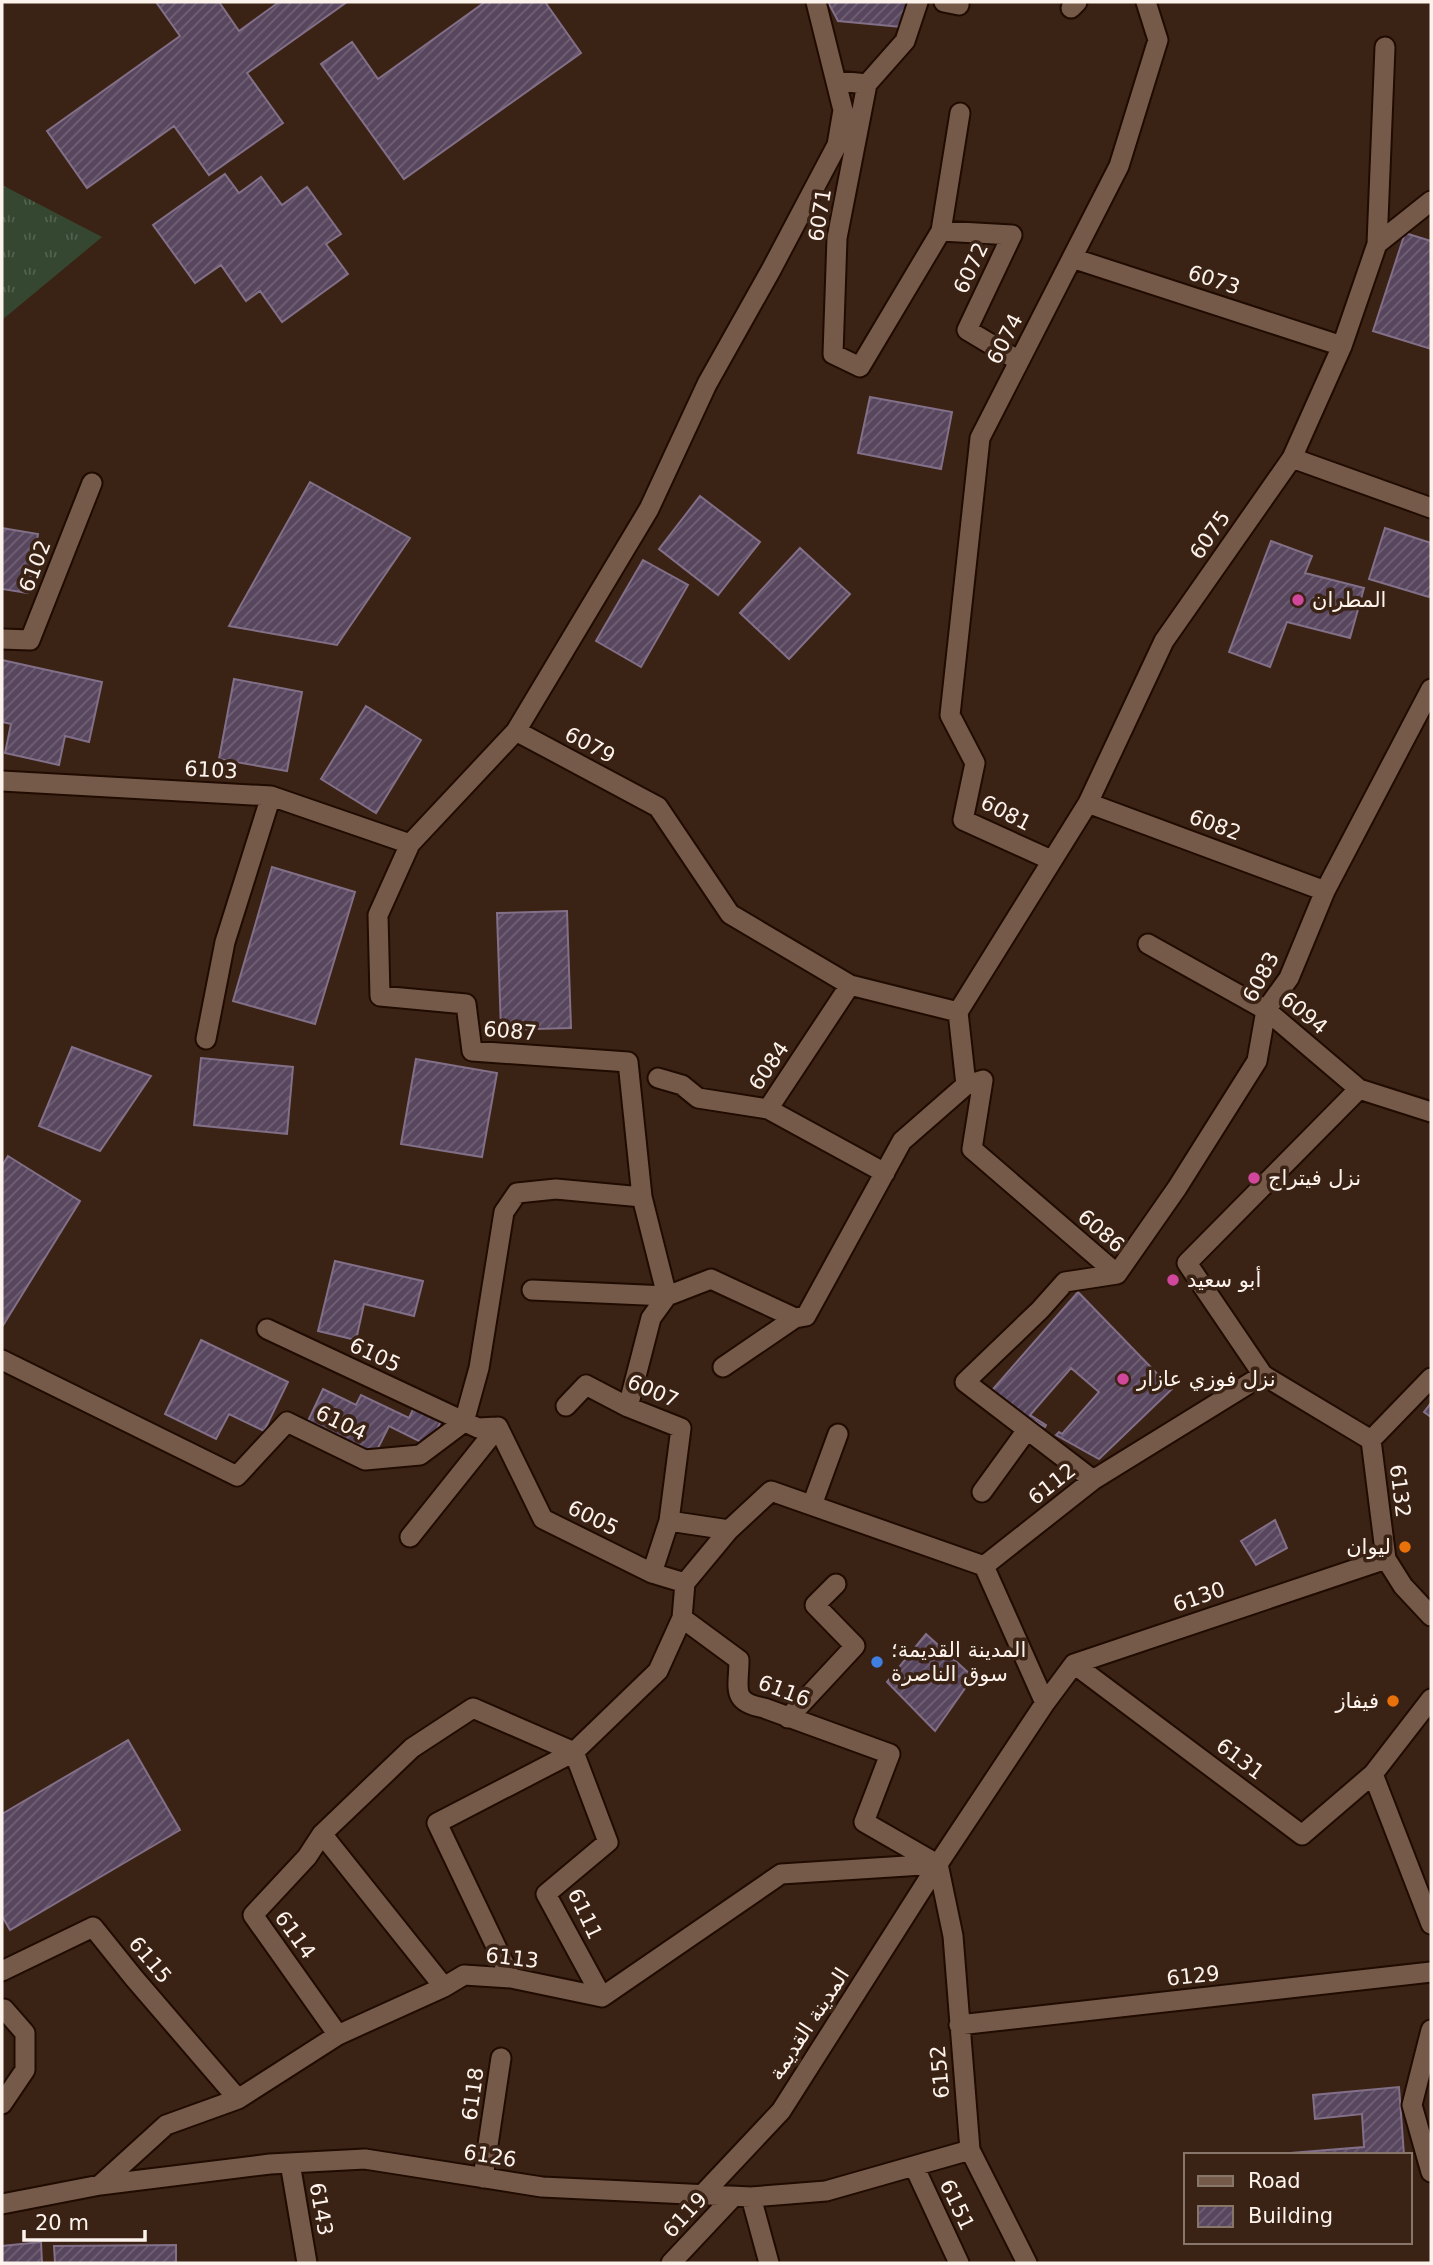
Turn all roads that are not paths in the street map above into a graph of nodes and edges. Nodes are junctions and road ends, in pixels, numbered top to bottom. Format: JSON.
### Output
{"nodes":[{"id":1,"x":816,"y":2,"type":"edge"},
{"id":2,"x":918,"y":2,"type":"edge"},
{"id":3,"x":944,"y":2,"type":"edge"},
{"id":4,"x":959,"y":2,"type":"edge"},
{"id":5,"x":1146,"y":2,"type":"edge"},
{"id":6,"x":1385,"y":47,"type":"dead end"},
{"id":7,"x":837,"y":81,"type":"junction"},
{"id":8,"x":867,"y":84,"type":"junction"},
{"id":9,"x":960,"y":113,"type":"dead end"},
{"id":10,"x":1431,"y":201,"type":"edge"},
{"id":11,"x":941,"y":231,"type":"junction"},
{"id":12,"x":1377,"y":244,"type":"junction"},
{"id":13,"x":1072,"y":258,"type":"junction"},
{"id":14,"x":1342,"y":346,"type":"junction"},
{"id":15,"x":1019,"y":360,"type":"junction"},
{"id":16,"x":860,"y":366,"type":"joint"},
{"id":17,"x":1292,"y":458,"type":"junction"},
{"id":18,"x":92,"y":483,"type":"dead end"},
{"id":19,"x":1431,"y":508,"type":"edge"},
{"id":20,"x":2,"y":639,"type":"edge"},
{"id":21,"x":1431,"y":689,"type":"edge"},
{"id":22,"x":950,"y":715,"type":"joint"},
{"id":23,"x":516,"y":730,"type":"junction"},
{"id":24,"x":2,"y":781,"type":"edge"},
{"id":25,"x":271,"y":796,"type":"junction"},
{"id":26,"x":1088,"y":803,"type":"junction"},
{"id":27,"x":410,"y":844,"type":"junction"},
{"id":28,"x":1051,"y":860,"type":"junction"},
{"id":29,"x":1325,"y":891,"type":"junction"},
{"id":30,"x":1148,"y":944,"type":"dead end"},
{"id":31,"x":849,"y":985,"type":"junction"},
{"id":32,"x":1266,"y":1010,"type":"junction"},
{"id":33,"x":958,"y":1012,"type":"junction"},
{"id":34,"x":206,"y":1039,"type":"dead end"},
{"id":35,"x":658,"y":1078,"type":"dead end"},
{"id":36,"x":966,"y":1085,"type":"junction"},
{"id":37,"x":1359,"y":1089,"type":"junction"},
{"id":38,"x":768,"y":1110,"type":"junction"},
{"id":39,"x":1431,"y":1112,"type":"edge"},
{"id":40,"x":885,"y":1173,"type":"junction"},
{"id":41,"x":642,"y":1197,"type":"junction"},
{"id":42,"x":1117,"y":1275,"type":"junction"},
{"id":43,"x":532,"y":1290,"type":"dead end"},
{"id":44,"x":667,"y":1296,"type":"junction"},
{"id":45,"x":795,"y":1318,"type":"junction"},
{"id":46,"x":267,"y":1329,"type":"dead end"},
{"id":47,"x":2,"y":1360,"type":"edge"},
{"id":48,"x":723,"y":1367,"type":"dead end"},
{"id":49,"x":1263,"y":1375,"type":"junction"},
{"id":50,"x":1431,"y":1378,"type":"edge"},
{"id":51,"x":566,"y":1406,"type":"dead end"},
{"id":52,"x":628,"y":1407,"type":"junction"},
{"id":53,"x":464,"y":1422,"type":"junction"},
{"id":54,"x":498,"y":1427,"type":"junction"},
{"id":55,"x":1027,"y":1430,"type":"junction"},
{"id":56,"x":838,"y":1434,"type":"dead end"},
{"id":57,"x":1371,"y":1440,"type":"junction"},
{"id":58,"x":1093,"y":1480,"type":"junction"},
{"id":59,"x":982,"y":1492,"type":"dead end"},
{"id":60,"x":812,"y":1505,"type":"junction"},
{"id":61,"x":669,"y":1521,"type":"junction"},
{"id":62,"x":729,"y":1531,"type":"junction"},
{"id":63,"x":410,"y":1537,"type":"dead end"},
{"id":64,"x":1386,"y":1559,"type":"junction"},
{"id":65,"x":984,"y":1566,"type":"junction"},
{"id":66,"x":652,"y":1573,"type":"junction"},
{"id":67,"x":685,"y":1583,"type":"junction"},
{"id":68,"x":836,"y":1584,"type":"dead end"},
{"id":69,"x":1431,"y":1616,"type":"edge"},
{"id":70,"x":682,"y":1618,"type":"junction"},
{"id":71,"x":1074,"y":1664,"type":"junction"},
{"id":72,"x":1431,"y":1699,"type":"edge"},
{"id":73,"x":1045,"y":1703,"type":"junction"},
{"id":74,"x":788,"y":1718,"type":"junction"},
{"id":75,"x":574,"y":1752,"type":"junction"},
{"id":76,"x":1373,"y":1774,"type":"junction"},
{"id":77,"x":322,"y":1834,"type":"junction"},
{"id":78,"x":938,"y":1864,"type":"junction"},
{"id":79,"x":1427,"y":1896,"type":"edge"},
{"id":80,"x":1431,"y":1924,"type":"edge"},
{"id":81,"x":2,"y":1971,"type":"edge"},
{"id":82,"x":1431,"y":1972,"type":"edge"},
{"id":83,"x":511,"y":1978,"type":"junction"},
{"id":84,"x":444,"y":1987,"type":"junction"},
{"id":85,"x":602,"y":1997,"type":"junction"},
{"id":86,"x":2,"y":2010,"type":"edge"},
{"id":87,"x":959,"y":2025,"type":"junction"},
{"id":88,"x":1431,"y":2030,"type":"edge"},
{"id":89,"x":338,"y":2035,"type":"junction"},
{"id":90,"x":501,"y":2058,"type":"dead end"},
{"id":91,"x":238,"y":2099,"type":"junction"},
{"id":92,"x":2,"y":2104,"type":"edge"},
{"id":93,"x":970,"y":2150,"type":"junction"},
{"id":94,"x":290,"y":2163,"type":"junction"},
{"id":95,"x":914,"y":2166,"type":"junction"},
{"id":96,"x":1431,"y":2172,"type":"edge"},
{"id":97,"x":483,"y":2178,"type":"junction"},
{"id":98,"x":100,"y":2185,"type":"junction"},
{"id":99,"x":702,"y":2195,"type":"junction"},
{"id":100,"x":742,"y":2197,"type":"junction"},
{"id":101,"x":2,"y":2204,"type":"edge"},
{"id":102,"x":307,"y":2263,"type":"edge"},
{"id":103,"x":671,"y":2263,"type":"edge"},
{"id":104,"x":769,"y":2263,"type":"edge"},
{"id":105,"x":959,"y":2263,"type":"edge"},
{"id":106,"x":1027,"y":2263,"type":"edge"}],
"edges":[{"from":1,"to":7,"type":"street"},
{"from":2,"to":8,"type":"street"},
{"from":3,"to":4,"type":"street"},
{"from":5,"to":13,"type":"street","name":"6074"},
{"from":6,"to":12,"type":"street","name":"6075"},
{"from":7,"to":8,"type":"street"},
{"from":7,"to":23,"type":"street"},
{"from":8,"to":16,"type":"street","name":"6071"},
{"from":9,"to":11,"type":"street","name":"6072"},
{"from":10,"to":12,"type":"street"},
{"from":11,"to":15,"type":"street","name":"6072"},
{"from":11,"to":16,"type":"street","name":"6072"},
{"from":12,"to":14,"type":"street","name":"6075"},
{"from":13,"to":14,"type":"street","name":"6073"},
{"from":13,"to":15,"type":"street","name":"6074"},
{"from":14,"to":17,"type":"street","name":"6075"},
{"from":15,"to":22,"type":"street","name":"6074"},
{"from":17,"to":19,"type":"street"},
{"from":17,"to":26,"type":"street","name":"6075"},
{"from":18,"to":20,"type":"street","name":"6102"},
{"from":21,"to":29,"type":"street","name":"6083"},
{"from":22,"to":28,"type":"street","name":"6081"},
{"from":23,"to":27,"type":"street","name":"6087"},
{"from":23,"to":31,"type":"street","name":"6079"},
{"from":24,"to":25,"type":"street","name":"6103"},
{"from":25,"to":27,"type":"street","name":"6103"},
{"from":25,"to":34,"type":"street"},
{"from":26,"to":28,"type":"street","name":"6075"},
{"from":26,"to":29,"type":"street","name":"6082"},
{"from":27,"to":41,"type":"street","name":"6087"},
{"from":28,"to":33,"type":"street","name":"6075"},
{"from":29,"to":32,"type":"street","name":"6083"},
{"from":30,"to":32,"type":"street","name":"6094"},
{"from":31,"to":33,"type":"street","name":"6079"},
{"from":31,"to":38,"type":"street","name":"6084"},
{"from":32,"to":37,"type":"street","name":"6094"},
{"from":32,"to":42,"type":"street","name":"6083"},
{"from":33,"to":36,"type":"street"},
{"from":35,"to":38,"type":"street","name":"6084"},
{"from":36,"to":40,"type":"street"},
{"from":36,"to":42,"type":"street","name":"6086"},
{"from":37,"to":39,"type":"street","name":"6094"},
{"from":37,"to":49,"type":"street"},
{"from":38,"to":40,"type":"street"},
{"from":40,"to":45,"type":"street"},
{"from":41,"to":44,"type":"street","name":"6087"},
{"from":41,"to":53,"type":"street"},
{"from":42,"to":55,"type":"street","name":"6086"},
{"from":43,"to":44,"type":"street"},
{"from":44,"to":45,"type":"street"},
{"from":44,"to":52,"type":"street"},
{"from":45,"to":48,"type":"street"},
{"from":46,"to":53,"type":"street","name":"6105"},
{"from":47,"to":53,"type":"street","name":"6104"},
{"from":49,"to":57,"type":"street"},
{"from":49,"to":58,"type":"street","name":"6112"},
{"from":50,"to":57,"type":"street"},
{"from":51,"to":52,"type":"street","name":"6007"},
{"from":52,"to":61,"type":"street","name":"6007"},
{"from":53,"to":54,"type":"street"},
{"from":54,"to":63,"type":"street"},
{"from":54,"to":66,"type":"street","name":"6005"},
{"from":55,"to":58,"type":"street","name":"6086"},
{"from":55,"to":59,"type":"street"},
{"from":56,"to":60,"type":"street"},
{"from":57,"to":64,"type":"street","name":"6132"},
{"from":58,"to":65,"type":"street","name":"6112"},
{"from":60,"to":62,"type":"street"},
{"from":60,"to":65,"type":"street"},
{"from":61,"to":62,"type":"street"},
{"from":61,"to":66,"type":"street","name":"6007"},
{"from":62,"to":67,"type":"street"},
{"from":64,"to":69,"type":"street","name":"6132"},
{"from":64,"to":71,"type":"street","name":"6130"},
{"from":65,"to":73,"type":"street"},
{"from":66,"to":67,"type":"street","name":"6005"},
{"from":67,"to":70,"type":"street"},
{"from":68,"to":74,"type":"street"},
{"from":70,"to":74,"type":"street","name":"6116"},
{"from":70,"to":75,"type":"street"},
{"from":71,"to":73,"type":"street"},
{"from":71,"to":76,"type":"street","name":"6131"},
{"from":72,"to":76,"type":"street"},
{"from":73,"to":78,"type":"street"},
{"from":74,"to":78,"type":"street","name":"6116"},
{"from":75,"to":77,"type":"street"},
{"from":75,"to":83,"type":"street"},
{"from":75,"to":85,"type":"street","name":"6111"},
{"from":76,"to":79,"type":"street"},
{"from":77,"to":84,"type":"street"},
{"from":77,"to":89,"type":"street","name":"6114"},
{"from":78,"to":85,"type":"street"},
{"from":78,"to":87,"type":"street","name":"6152"},
{"from":78,"to":99,"type":"street","name":"المدينة القديمة"},
{"from":79,"to":80,"type":"street"},
{"from":81,"to":91,"type":"street","name":"6115"},
{"from":82,"to":87,"type":"street","name":"6129"},
{"from":83,"to":84,"type":"street","name":"6113"},
{"from":83,"to":85,"type":"street","name":"6113"},
{"from":84,"to":89,"type":"street","name":"6113"},
{"from":86,"to":92,"type":"street"},
{"from":87,"to":93,"type":"street","name":"6152"},
{"from":88,"to":96,"type":"street"},
{"from":89,"to":91,"type":"street","name":"6113"},
{"from":90,"to":97,"type":"street","name":"6118"},
{"from":91,"to":98,"type":"street","name":"6113"},
{"from":93,"to":95,"type":"street","name":"6126"},
{"from":93,"to":106,"type":"street","name":"6152"},
{"from":94,"to":97,"type":"street","name":"6126"},
{"from":94,"to":98,"type":"street","name":"6126"},
{"from":94,"to":102,"type":"street","name":"6143"},
{"from":95,"to":100,"type":"street","name":"6126"},
{"from":95,"to":105,"type":"street","name":"6151"},
{"from":97,"to":99,"type":"street","name":"6126"},
{"from":98,"to":101,"type":"street","name":"6126"},
{"from":99,"to":100,"type":"street","name":"6126"},
{"from":100,"to":103,"type":"street","name":"6119"},
{"from":100,"to":104,"type":"street"}]}
